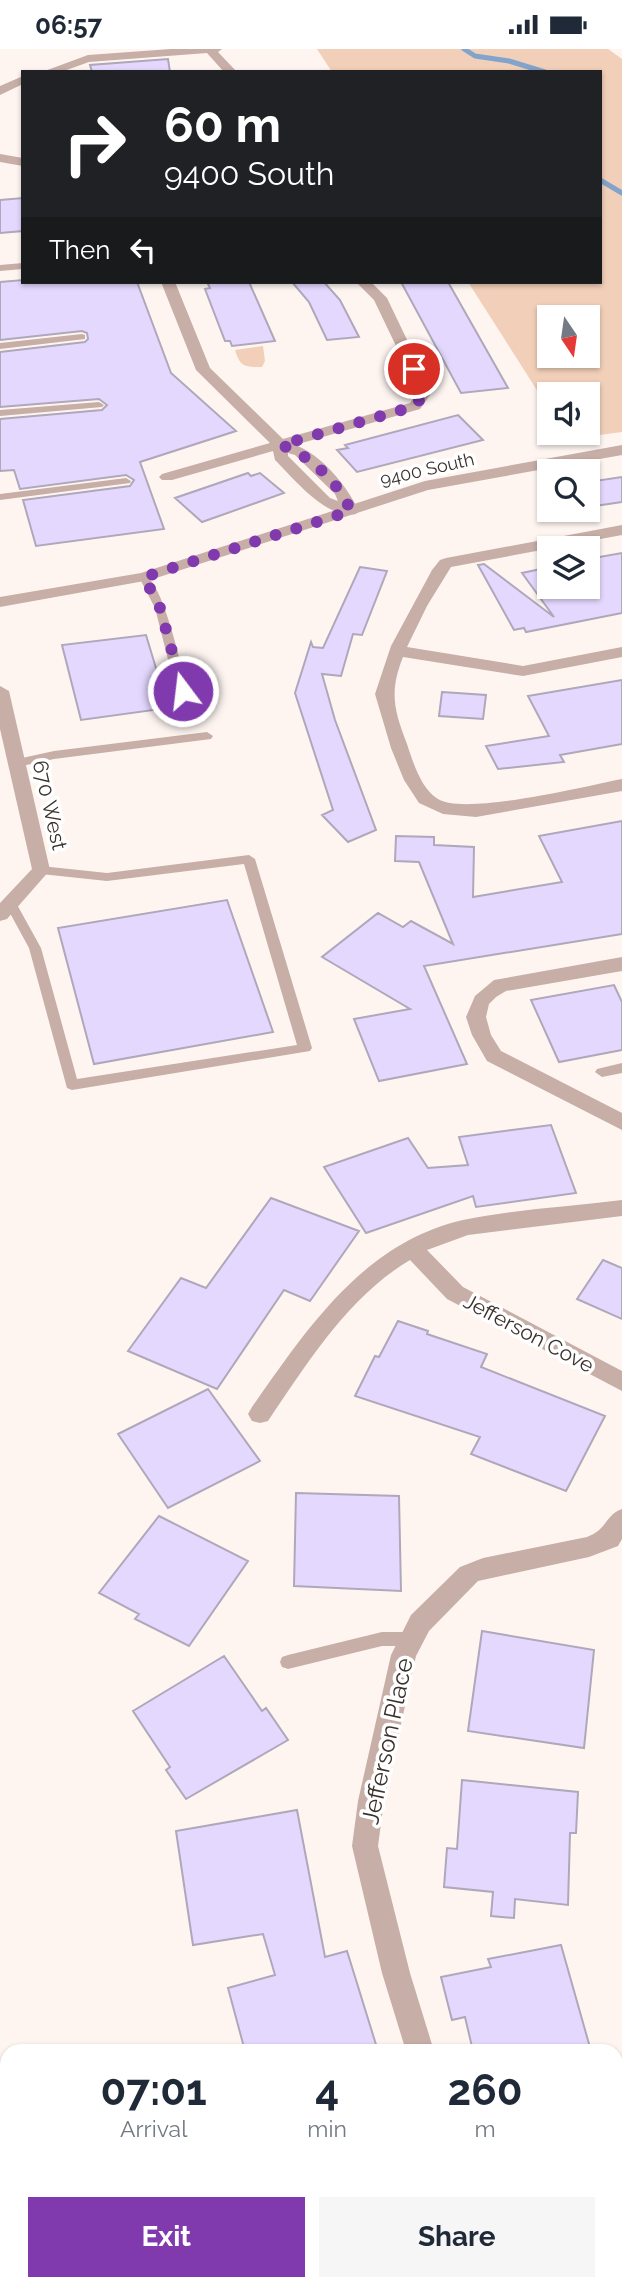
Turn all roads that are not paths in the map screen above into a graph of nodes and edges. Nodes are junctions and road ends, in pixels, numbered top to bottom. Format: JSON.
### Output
{"nodes":[{"id":1,"x":213,"y":50,"type":"edge"},
{"id":2,"x":54,"y":70,"type":"edge"},
{"id":3,"x":229,"y":70,"type":"edge"},
{"id":4,"x":21,"y":81,"type":"edge"},
{"id":5,"x":3,"y":86,"type":"edge"},
{"id":6,"x":0,"y":158,"type":"edge"},
{"id":7,"x":21,"y":162,"type":"edge"},
{"id":8,"x":21,"y":266,"type":"edge"},
{"id":9,"x":0,"y":268,"type":"edge"},
{"id":10,"x":169,"y":284,"type":"edge"},
{"id":11,"x":365,"y":284,"type":"edge"},
{"id":12,"x":82,"y":337,"type":"dead end"},
{"id":13,"x":0,"y":346,"type":"edge"},
{"id":14,"x":99,"y":405,"type":"dead end"},
{"id":15,"x":0,"y":413,"type":"edge"},
{"id":16,"x":281,"y":445,"type":"junction"},
{"id":17,"x":622,"y":450,"type":"edge"},
{"id":18,"x":167,"y":477,"type":"dead end"},
{"id":19,"x":126,"y":481,"type":"dead end"},
{"id":20,"x":0,"y":497,"type":"edge"},
{"id":21,"x":351,"y":511,"type":"junction"},
{"id":22,"x":622,"y":530,"type":"edge"},
{"id":23,"x":144,"y":577,"type":"junction"},
{"id":24,"x":0,"y":602,"type":"edge"},
{"id":25,"x":398,"y":650,"type":"junction"},
{"id":26,"x":622,"y":652,"type":"edge"},
{"id":27,"x":0,"y":691,"type":"edge"},
{"id":28,"x":183,"y":691,"type":"dead end"},
{"id":29,"x":207,"y":736,"type":"dead end"},
{"id":30,"x":10,"y":753,"type":"edge"},
{"id":31,"x":622,"y":785,"type":"edge"},
{"id":32,"x":41,"y":870,"type":"junction"},
{"id":33,"x":5,"y":910,"type":"edge"},
{"id":34,"x":622,"y":964,"type":"edge"},
{"id":35,"x":622,"y":1068,"type":"edge"},
{"id":36,"x":602,"y":1072,"type":"dead end"},
{"id":37,"x":622,"y":1122,"type":"edge"},
{"id":38,"x":622,"y":1209,"type":"edge"},
{"id":39,"x":412,"y":1248,"type":"junction"},
{"id":40,"x":622,"y":1382,"type":"edge"},
{"id":41,"x":260,"y":1414,"type":"dead end"},
{"id":42,"x":621,"y":1518,"type":"edge"},
{"id":43,"x":412,"y":1639,"type":"junction"},
{"id":44,"x":288,"y":1662,"type":"dead end"},
{"id":45,"x":418,"y":2044,"type":"edge"}],
"edges":[{"from":1,"to":2,"type":"street"},
{"from":1,"to":3,"type":"street"},
{"from":4,"to":5,"type":"street"},
{"from":6,"to":7,"type":"street"},
{"from":8,"to":9,"type":"lane"},
{"from":10,"to":16,"type":"street"},
{"from":11,"to":16,"type":"street"},
{"from":12,"to":13,"type":"lane"},
{"from":14,"to":15,"type":"lane"},
{"from":16,"to":18,"type":"street"},
{"from":16,"to":21,"type":"street"},
{"from":17,"to":21,"type":"street","name":"9400 South"},
{"from":19,"to":20,"type":"lane"},
{"from":21,"to":23,"type":"street","name":"9400 South"},
{"from":22,"to":25,"type":"street"},
{"from":23,"to":24,"type":"street","name":"9400 South"},
{"from":23,"to":28,"type":"lane"},
{"from":25,"to":26,"type":"street"},
{"from":25,"to":31,"type":"street"},
{"from":27,"to":30,"type":"street","name":"670 West"},
{"from":29,"to":30,"type":"lane"},
{"from":30,"to":32,"type":"street","name":"670 West"},
{"from":32,"to":33,"type":"street","name":"670 West"},
{"from":32,"to":33,"type":"lane"},
{"from":34,"to":37,"type":"street"},
{"from":35,"to":36,"type":"lane"},
{"from":38,"to":39,"type":"street"},
{"from":39,"to":40,"type":"street","name":"Jefferson Cove"},
{"from":39,"to":41,"type":"street"},
{"from":42,"to":43,"type":"street","name":"Jefferson Place"},
{"from":43,"to":44,"type":"lane"},
{"from":43,"to":45,"type":"street","name":"Jefferson Place"}]}
